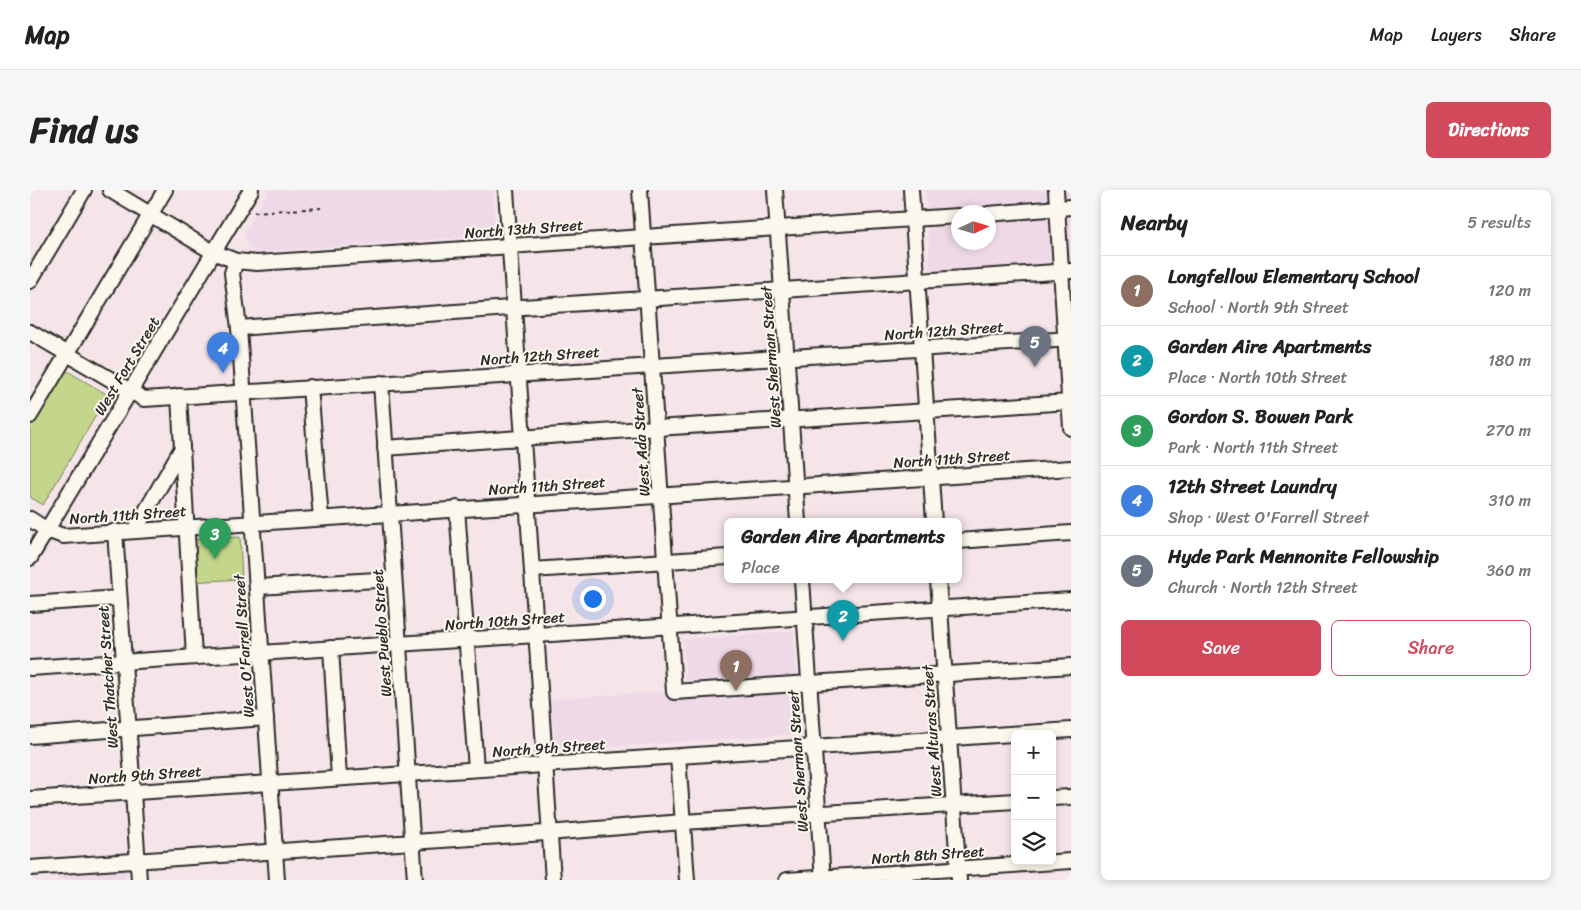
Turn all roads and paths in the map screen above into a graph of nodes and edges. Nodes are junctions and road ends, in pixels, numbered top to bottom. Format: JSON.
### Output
{"nodes":[{"id":1,"x":84,"y":190,"type":"edge"},
{"id":2,"x":110,"y":190,"type":"edge"},
{"id":3,"x":165,"y":190,"type":"edge"},
{"id":4,"x":251,"y":190,"type":"edge"},
{"id":5,"x":506,"y":190,"type":"edge"},
{"id":6,"x":640,"y":190,"type":"edge"},
{"id":7,"x":776,"y":190,"type":"edge"},
{"id":8,"x":912,"y":190,"type":"edge"},
{"id":9,"x":1056,"y":190,"type":"edge"},
{"id":10,"x":321,"y":208,"type":"dead end"},
{"id":11,"x":1064,"y":208,"type":"edge"},
{"id":12,"x":254,"y":212,"type":"dead end"},
{"id":13,"x":996,"y":213,"type":"edge"},
{"id":14,"x":150,"y":215,"type":"junction"},
{"id":15,"x":951,"y":217,"type":"edge"},
{"id":16,"x":914,"y":220,"type":"junction"},
{"id":17,"x":778,"y":228,"type":"junction"},
{"id":18,"x":643,"y":237,"type":"junction"},
{"id":19,"x":510,"y":246,"type":"junction"},
{"id":20,"x":213,"y":252,"type":"junction"},
{"id":21,"x":236,"y":261,"type":"junction"},
{"id":22,"x":1066,"y":272,"type":"edge"},
{"id":23,"x":30,"y":280,"type":"edge"},
{"id":24,"x":918,"y":281,"type":"junction"},
{"id":25,"x":782,"y":290,"type":"junction"},
{"id":26,"x":647,"y":299,"type":"junction"},
{"id":27,"x":514,"y":308,"type":"junction"},
{"id":28,"x":239,"y":328,"type":"junction"},
{"id":29,"x":30,"y":332,"type":"edge"},
{"id":30,"x":1068,"y":339,"type":"edge"},
{"id":31,"x":922,"y":348,"type":"junction"},
{"id":32,"x":67,"y":354,"type":"junction"},
{"id":33,"x":787,"y":357,"type":"junction"},
{"id":34,"x":652,"y":366,"type":"junction"},
{"id":35,"x":518,"y":374,"type":"junction"},
{"id":36,"x":380,"y":383,"type":"junction"},
{"id":37,"x":310,"y":387,"type":"junction"},
{"id":38,"x":243,"y":392,"type":"junction"},
{"id":39,"x":131,"y":393,"type":"junction"},
{"id":40,"x":179,"y":396,"type":"junction"},
{"id":41,"x":1070,"y":402,"type":"edge"},
{"id":42,"x":927,"y":411,"type":"junction"},
{"id":43,"x":30,"y":416,"type":"edge"},
{"id":44,"x":791,"y":421,"type":"junction"},
{"id":45,"x":656,"y":428,"type":"junction"},
{"id":46,"x":1071,"y":428,"type":"edge"},
{"id":47,"x":523,"y":439,"type":"junction"},
{"id":48,"x":182,"y":448,"type":"junction"},
{"id":49,"x":385,"y":448,"type":"junction"},
{"id":50,"x":1071,"y":468,"type":"edge"},
{"id":51,"x":931,"y":477,"type":"junction"},
{"id":52,"x":796,"y":485,"type":"junction"},
{"id":53,"x":661,"y":495,"type":"junction"},
{"id":54,"x":528,"y":504,"type":"junction"},
{"id":55,"x":457,"y":508,"type":"junction"},
{"id":56,"x":390,"y":513,"type":"junction"},
{"id":57,"x":321,"y":518,"type":"junction"},
{"id":58,"x":798,"y":518,"type":"edge"},
{"id":59,"x":934,"y":518,"type":"edge"},
{"id":60,"x":30,"y":519,"type":"edge"},
{"id":61,"x":252,"y":522,"type":"junction"},
{"id":62,"x":186,"y":526,"type":"junction"},
{"id":63,"x":47,"y":530,"type":"junction"},
{"id":64,"x":135,"y":530,"type":"junction"},
{"id":65,"x":115,"y":531,"type":"junction"},
{"id":66,"x":1071,"y":533,"type":"edge"},
{"id":67,"x":962,"y":541,"type":"edge"},
{"id":68,"x":724,"y":557,"type":"edge"},
{"id":69,"x":30,"y":558,"type":"edge"},
{"id":70,"x":665,"y":561,"type":"junction"},
{"id":71,"x":532,"y":570,"type":"junction"},
{"id":72,"x":394,"y":579,"type":"junction"},
{"id":73,"x":802,"y":583,"type":"edge"},
{"id":74,"x":938,"y":583,"type":"edge"},
{"id":75,"x":257,"y":587,"type":"junction"},
{"id":76,"x":119,"y":598,"type":"junction"},
{"id":77,"x":1071,"y":600,"type":"edge"},
{"id":78,"x":30,"y":604,"type":"edge"},
{"id":79,"x":940,"y":608,"type":"junction"},
{"id":80,"x":805,"y":617,"type":"junction"},
{"id":81,"x":670,"y":626,"type":"junction"},
{"id":82,"x":537,"y":635,"type":"junction"},
{"id":83,"x":467,"y":639,"type":"junction"},
{"id":84,"x":399,"y":644,"type":"junction"},
{"id":85,"x":331,"y":648,"type":"junction"},
{"id":86,"x":261,"y":652,"type":"junction"},
{"id":87,"x":194,"y":657,"type":"junction"},
{"id":88,"x":124,"y":662,"type":"junction"},
{"id":89,"x":1071,"y":666,"type":"edge"},
{"id":90,"x":30,"y":668,"type":"edge"},
{"id":91,"x":945,"y":674,"type":"junction"},
{"id":92,"x":809,"y":683,"type":"junction"},
{"id":93,"x":266,"y":718,"type":"junction"},
{"id":94,"x":128,"y":728,"type":"junction"},
{"id":95,"x":1071,"y":730,"type":"edge"},
{"id":96,"x":30,"y":736,"type":"edge"},
{"id":97,"x":949,"y":738,"type":"junction"},
{"id":98,"x":814,"y":747,"type":"junction"},
{"id":99,"x":678,"y":756,"type":"junction"},
{"id":100,"x":546,"y":764,"type":"junction"},
{"id":101,"x":476,"y":769,"type":"junction"},
{"id":102,"x":408,"y":774,"type":"junction"},
{"id":103,"x":339,"y":778,"type":"junction"},
{"id":104,"x":270,"y":783,"type":"junction"},
{"id":105,"x":133,"y":792,"type":"junction"},
{"id":106,"x":1071,"y":797,"type":"edge"},
{"id":107,"x":1056,"y":798,"type":"edge"},
{"id":108,"x":30,"y":799,"type":"edge"},
{"id":109,"x":1011,"y":801,"type":"edge"},
{"id":110,"x":954,"y":804,"type":"junction"},
{"id":111,"x":818,"y":813,"type":"junction"},
{"id":112,"x":683,"y":822,"type":"junction"},
{"id":113,"x":550,"y":833,"type":"junction"},
{"id":114,"x":412,"y":841,"type":"junction"},
{"id":115,"x":275,"y":851,"type":"junction"},
{"id":116,"x":137,"y":860,"type":"junction"},
{"id":117,"x":1071,"y":862,"type":"edge"},
{"id":118,"x":30,"y":868,"type":"edge"},
{"id":119,"x":958,"y":874,"type":"edge"},
{"id":120,"x":822,"y":879,"type":"edge"},
{"id":121,"x":139,"y":880,"type":"edge"},
{"id":122,"x":277,"y":880,"type":"edge"},
{"id":123,"x":415,"y":880,"type":"edge"},
{"id":124,"x":553,"y":880,"type":"edge"},
{"id":125,"x":687,"y":880,"type":"edge"},
{"id":126,"x":787,"y":880,"type":"edge"}],
"edges":[{"from":1,"to":23,"type":"street"},
{"from":2,"to":14,"type":"street","name":"North 13th Street"},
{"from":3,"to":14,"type":"street"},
{"from":4,"to":20,"type":"street","name":"West Fort Street"},
{"from":5,"to":19,"type":"street"},
{"from":6,"to":18,"type":"street","name":"West Ada Street"},
{"from":7,"to":17,"type":"street","name":"West Sherman Street"},
{"from":8,"to":16,"type":"street"},
{"from":9,"to":11,"type":"street"},
{"from":10,"to":12,"type":"path"},
{"from":11,"to":13,"type":"street"},
{"from":11,"to":22,"type":"street"},
{"from":14,"to":20,"type":"street","name":"North 13th Street"},
{"from":14,"to":32,"type":"street"},
{"from":15,"to":16,"type":"street","name":"North 13th Street"},
{"from":16,"to":17,"type":"street","name":"North 13th Street"},
{"from":16,"to":24,"type":"street"},
{"from":17,"to":18,"type":"street","name":"North 13th Street"},
{"from":17,"to":25,"type":"street","name":"West Sherman Street"},
{"from":18,"to":19,"type":"street","name":"North 13th Street"},
{"from":18,"to":26,"type":"street","name":"West Ada Street"},
{"from":19,"to":21,"type":"street","name":"North 13th Street"},
{"from":19,"to":27,"type":"street"},
{"from":20,"to":21,"type":"street","name":"North 13th Street"},
{"from":20,"to":39,"type":"street","name":"West Fort Street"},
{"from":21,"to":28,"type":"street","name":"West O'Farrell Street"},
{"from":22,"to":24,"type":"street"},
{"from":22,"to":30,"type":"street"},
{"from":24,"to":25,"type":"street"},
{"from":24,"to":31,"type":"street"},
{"from":25,"to":26,"type":"street"},
{"from":25,"to":33,"type":"street","name":"West Sherman Street"},
{"from":26,"to":27,"type":"street"},
{"from":26,"to":34,"type":"street","name":"West Ada Street"},
{"from":27,"to":28,"type":"street"},
{"from":27,"to":35,"type":"street"},
{"from":28,"to":38,"type":"street","name":"West O'Farrell Street"},
{"from":29,"to":32,"type":"street","name":"North 12th Street"},
{"from":30,"to":31,"type":"street","name":"North 12th Street"},
{"from":30,"to":41,"type":"street"},
{"from":31,"to":33,"type":"street","name":"North 12th Street"},
{"from":31,"to":42,"type":"street"},
{"from":32,"to":39,"type":"street","name":"North 12th Street"},
{"from":32,"to":43,"type":"street"},
{"from":33,"to":34,"type":"street","name":"North 12th Street"},
{"from":33,"to":44,"type":"street","name":"West Sherman Street"},
{"from":34,"to":35,"type":"street","name":"North 12th Street"},
{"from":34,"to":45,"type":"street","name":"West Ada Street"},
{"from":35,"to":36,"type":"street","name":"North 12th Street"},
{"from":35,"to":47,"type":"street"},
{"from":36,"to":37,"type":"street","name":"North 12th Street"},
{"from":36,"to":49,"type":"street","name":"West Pueblo Street"},
{"from":37,"to":38,"type":"street","name":"North 12th Street"},
{"from":37,"to":57,"type":"street"},
{"from":38,"to":40,"type":"street","name":"North 12th Street"},
{"from":38,"to":61,"type":"street","name":"West O'Farrell Street"},
{"from":39,"to":40,"type":"street","name":"North 12th Street"},
{"from":39,"to":63,"type":"street","name":"West Fort Street"},
{"from":40,"to":48,"type":"street"},
{"from":41,"to":42,"type":"street"},
{"from":41,"to":46,"type":"street"},
{"from":42,"to":44,"type":"street"},
{"from":42,"to":51,"type":"street"},
{"from":44,"to":45,"type":"street"},
{"from":44,"to":52,"type":"street","name":"West Sherman Street"},
{"from":45,"to":47,"type":"street"},
{"from":45,"to":53,"type":"street","name":"West Ada Street"},
{"from":47,"to":49,"type":"street"},
{"from":47,"to":54,"type":"street"},
{"from":48,"to":62,"type":"street"},
{"from":48,"to":64,"type":"street"},
{"from":49,"to":56,"type":"street","name":"West Pueblo Street"},
{"from":50,"to":51,"type":"street","name":"North 11th Street"},
{"from":51,"to":52,"type":"street","name":"North 11th Street"},
{"from":51,"to":59,"type":"street"},
{"from":52,"to":53,"type":"street","name":"North 11th Street"},
{"from":52,"to":58,"type":"street","name":"West Sherman Street"},
{"from":53,"to":54,"type":"street","name":"North 11th Street"},
{"from":53,"to":70,"type":"street","name":"West Ada Street"},
{"from":54,"to":55,"type":"street","name":"North 11th Street"},
{"from":54,"to":71,"type":"street"},
{"from":55,"to":56,"type":"street","name":"North 11th Street"},
{"from":55,"to":83,"type":"street"},
{"from":56,"to":57,"type":"street","name":"North 11th Street"},
{"from":56,"to":72,"type":"street","name":"West Pueblo Street"},
{"from":57,"to":61,"type":"street","name":"North 11th Street"},
{"from":60,"to":63,"type":"street","name":"North 11th Street"},
{"from":61,"to":62,"type":"street","name":"North 11th Street"},
{"from":61,"to":75,"type":"street","name":"West O'Farrell Street"},
{"from":62,"to":64,"type":"street","name":"North 11th Street"},
{"from":62,"to":87,"type":"street"},
{"from":63,"to":65,"type":"street","name":"North 11th Street"},
{"from":63,"to":69,"type":"street","name":"West Fort Street"},
{"from":64,"to":65,"type":"street","name":"North 11th Street"},
{"from":65,"to":76,"type":"street","name":"West Thatcher Street"},
{"from":66,"to":67,"type":"street"},
{"from":68,"to":70,"type":"street"},
{"from":70,"to":71,"type":"street"},
{"from":70,"to":81,"type":"street","name":"West Ada Street"},
{"from":71,"to":82,"type":"street"},
{"from":72,"to":75,"type":"street"},
{"from":72,"to":84,"type":"street","name":"West Pueblo Street"},
{"from":73,"to":80,"type":"street","name":"West Sherman Street"},
{"from":74,"to":79,"type":"street","name":"West Alturas Street"},
{"from":75,"to":86,"type":"street","name":"West O'Farrell Street"},
{"from":76,"to":78,"type":"street"},
{"from":76,"to":88,"type":"street","name":"West Thatcher Street"},
{"from":77,"to":79,"type":"street","name":"North 10th Street"},
{"from":79,"to":80,"type":"street","name":"North 10th Street"},
{"from":79,"to":91,"type":"street","name":"West Alturas Street"},
{"from":80,"to":81,"type":"street","name":"North 10th Street"},
{"from":80,"to":92,"type":"street","name":"West Sherman Street"},
{"from":81,"to":82,"type":"street","name":"North 10th Street"},
{"from":81,"to":92,"type":"street","name":"West Ada Street"},
{"from":82,"to":83,"type":"street","name":"North 10th Street"},
{"from":82,"to":100,"type":"street"},
{"from":83,"to":84,"type":"street","name":"North 10th Street"},
{"from":83,"to":101,"type":"street"},
{"from":84,"to":85,"type":"street","name":"North 10th Street"},
{"from":84,"to":102,"type":"street","name":"West Pueblo Street"},
{"from":85,"to":86,"type":"street","name":"North 10th Street"},
{"from":85,"to":103,"type":"street"},
{"from":86,"to":87,"type":"street","name":"North 10th Street"},
{"from":86,"to":93,"type":"street","name":"West O'Farrell Street"},
{"from":87,"to":88,"type":"street","name":"North 10th Street"},
{"from":88,"to":90,"type":"street","name":"North 10th Street"},
{"from":88,"to":94,"type":"street","name":"West Thatcher Street"},
{"from":89,"to":91,"type":"street"},
{"from":91,"to":92,"type":"street"},
{"from":91,"to":97,"type":"street","name":"West Alturas Street"},
{"from":92,"to":98,"type":"street","name":"West Sherman Street"},
{"from":93,"to":94,"type":"street"},
{"from":93,"to":104,"type":"street","name":"West O'Farrell Street"},
{"from":94,"to":96,"type":"street"},
{"from":94,"to":105,"type":"street","name":"West Thatcher Street"},
{"from":95,"to":97,"type":"street","name":"North 9th Street"},
{"from":97,"to":98,"type":"street","name":"North 9th Street"},
{"from":97,"to":110,"type":"street","name":"West Alturas Street"},
{"from":98,"to":99,"type":"street","name":"North 9th Street"},
{"from":98,"to":111,"type":"street","name":"West Sherman Street"},
{"from":99,"to":100,"type":"street","name":"North 9th Street"},
{"from":99,"to":112,"type":"street"},
{"from":100,"to":101,"type":"street","name":"North 9th Street"},
{"from":100,"to":113,"type":"street"},
{"from":101,"to":102,"type":"street","name":"North 9th Street"},
{"from":102,"to":103,"type":"street","name":"North 9th Street"},
{"from":102,"to":114,"type":"street","name":"West Pueblo Street"},
{"from":103,"to":104,"type":"street","name":"North 9th Street"},
{"from":104,"to":105,"type":"street","name":"North 9th Street"},
{"from":104,"to":115,"type":"street","name":"West O'Farrell Street"},
{"from":105,"to":108,"type":"street","name":"North 9th Street"},
{"from":105,"to":116,"type":"street","name":"West Thatcher Street"},
{"from":106,"to":107,"type":"street"},
{"from":109,"to":110,"type":"street"},
{"from":110,"to":111,"type":"street"},
{"from":110,"to":119,"type":"street","name":"West Alturas Street"},
{"from":111,"to":112,"type":"street"},
{"from":111,"to":120,"type":"street","name":"West Sherman Street"},
{"from":112,"to":113,"type":"street"},
{"from":112,"to":125,"type":"street"},
{"from":113,"to":114,"type":"street"},
{"from":113,"to":124,"type":"street"},
{"from":114,"to":115,"type":"street"},
{"from":114,"to":123,"type":"street","name":"West Pueblo Street"},
{"from":115,"to":116,"type":"street"},
{"from":115,"to":122,"type":"street","name":"West O'Farrell Street"},
{"from":116,"to":118,"type":"street"},
{"from":116,"to":121,"type":"street","name":"West Thatcher Street"},
{"from":117,"to":119,"type":"street","name":"North 8th Street"},
{"from":119,"to":120,"type":"street","name":"North 8th Street"},
{"from":120,"to":126,"type":"street","name":"North 8th Street"}]}
